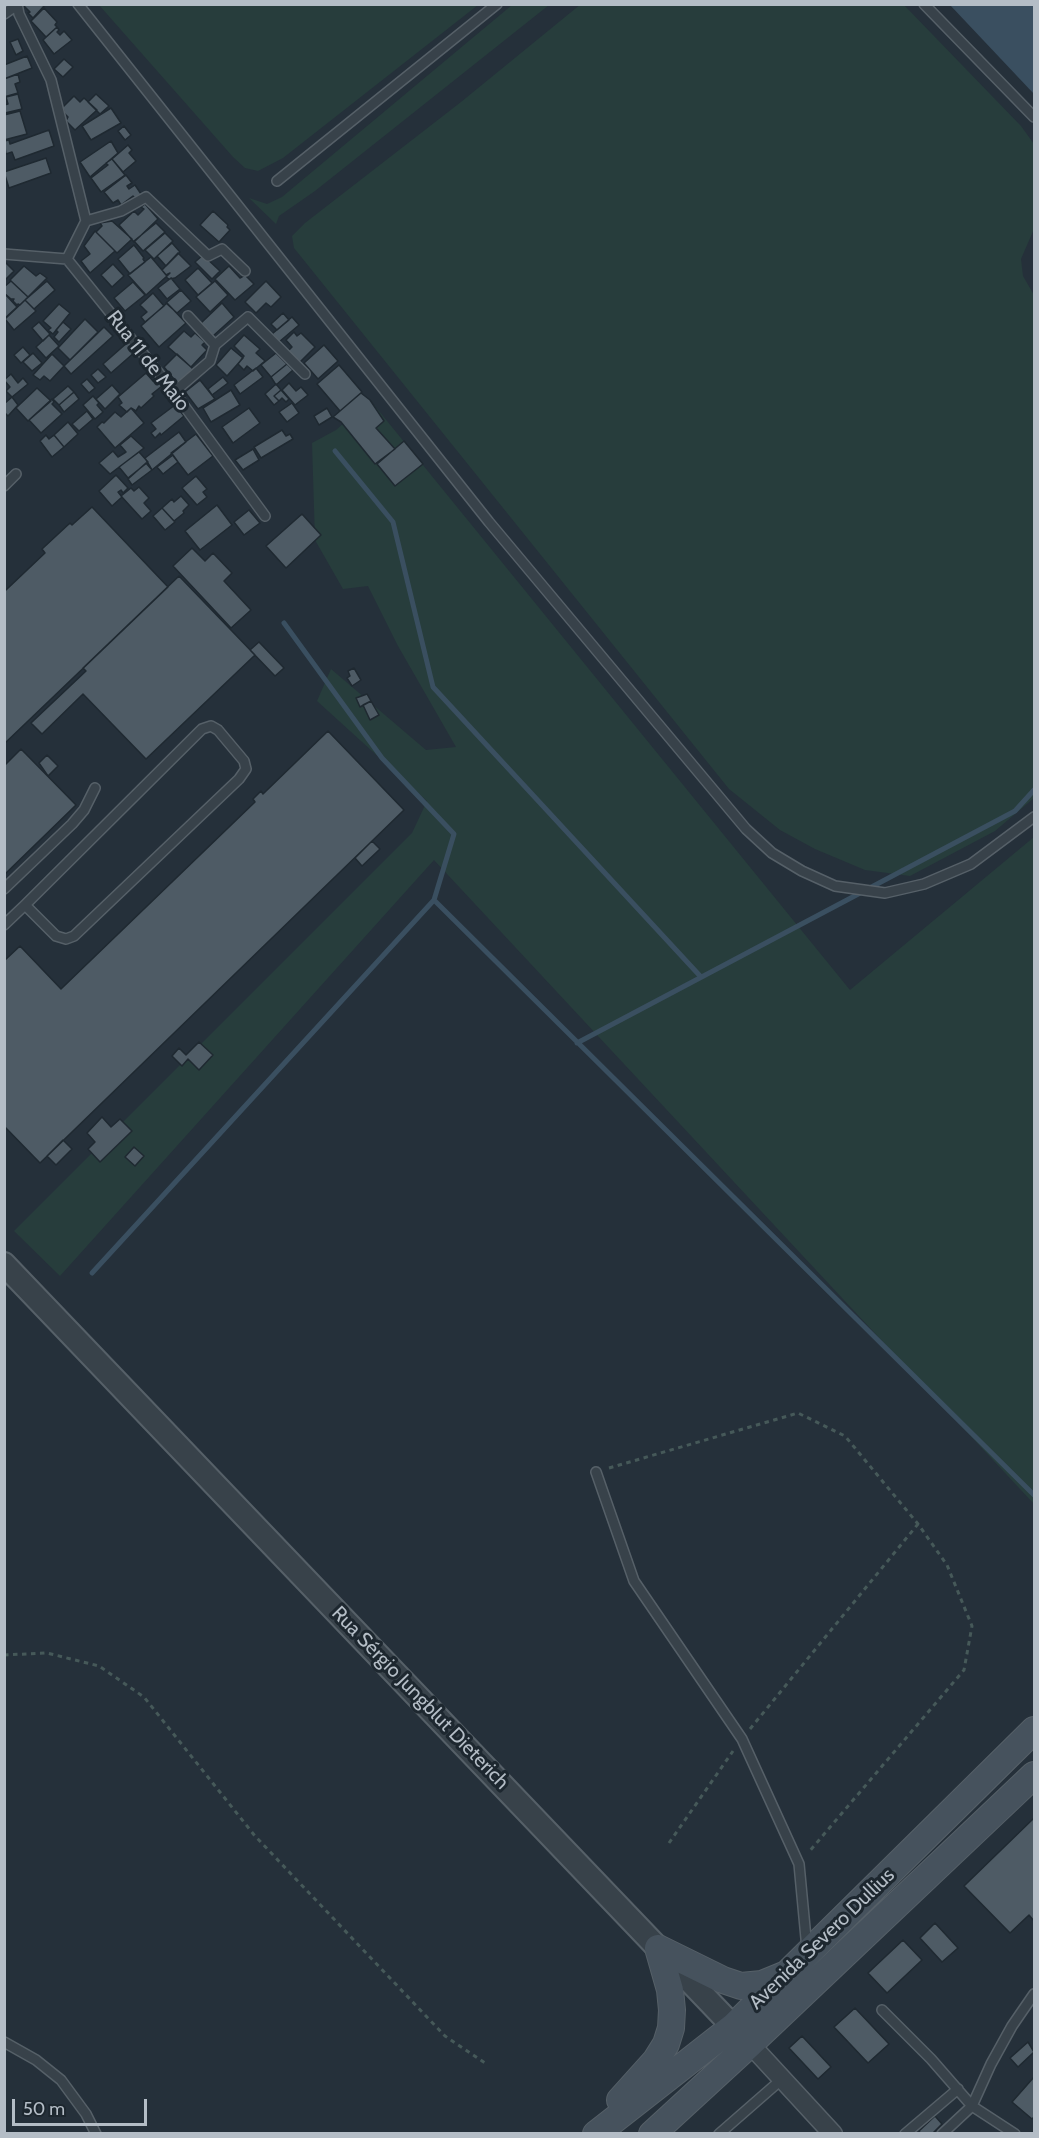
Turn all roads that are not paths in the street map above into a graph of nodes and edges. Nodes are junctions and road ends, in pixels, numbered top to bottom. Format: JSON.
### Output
{"nodes":[{"id":1,"x":78,"y":4,"type":"edge"},
{"id":2,"x":496,"y":4,"type":"edge"},
{"id":3,"x":924,"y":4,"type":"edge"},
{"id":4,"x":17,"y":5,"type":"edge"},
{"id":5,"x":4,"y":14,"type":"edge"},
{"id":6,"x":1035,"y":117,"type":"edge"},
{"id":7,"x":277,"y":181,"type":"dead end"},
{"id":8,"x":86,"y":221,"type":"junction"},
{"id":9,"x":4,"y":254,"type":"edge"},
{"id":10,"x":67,"y":259,"type":"junction"},
{"id":11,"x":245,"y":271,"type":"dead end"},
{"id":12,"x":188,"y":316,"type":"dead end"},
{"id":13,"x":215,"y":345,"type":"junction"},
{"id":14,"x":305,"y":374,"type":"dead end"},
{"id":15,"x":174,"y":392,"type":"junction"},
{"id":16,"x":16,"y":474,"type":"dead end"},
{"id":17,"x":4,"y":486,"type":"edge"},
{"id":18,"x":265,"y":516,"type":"dead end"},
{"id":19,"x":94,"y":788,"type":"dead end"},
{"id":20,"x":1035,"y":817,"type":"edge"},
{"id":21,"x":4,"y":889,"type":"edge"},
{"id":22,"x":25,"y":905,"type":"junction"},
{"id":23,"x":4,"y":925,"type":"edge"},
{"id":24,"x":4,"y":1264,"type":"edge"},
{"id":25,"x":596,"y":1472,"type":"road end"},
{"id":26,"x":1035,"y":1730,"type":"edge"},
{"id":27,"x":1035,"y":1775,"type":"edge"},
{"id":28,"x":658,"y":1948,"type":"junction"},
{"id":29,"x":808,"y":1954,"type":"junction"},
{"id":30,"x":787,"y":1974,"type":"junction"},
{"id":31,"x":1035,"y":1994,"type":"edge"},
{"id":32,"x":882,"y":2010,"type":"dead end"},
{"id":33,"x":742,"y":2035,"type":"junction"},
{"id":34,"x":4,"y":2042,"type":"edge"},
{"id":35,"x":782,"y":2079,"type":"junction"},
{"id":36,"x":958,"y":2090,"type":"junction"},
{"id":37,"x":972,"y":2106,"type":"junction"},
{"id":38,"x":96,"y":2133,"type":"edge"},
{"id":39,"x":590,"y":2133,"type":"edge"},
{"id":40,"x":596,"y":2133,"type":"edge"},
{"id":41,"x":652,"y":2133,"type":"edge"},
{"id":42,"x":719,"y":2133,"type":"edge"},
{"id":43,"x":834,"y":2133,"type":"edge"},
{"id":44,"x":905,"y":2133,"type":"edge"},
{"id":45,"x":942,"y":2133,"type":"edge"},
{"id":46,"x":1015,"y":2133,"type":"edge"}],
"edges":[{"from":1,"to":20,"type":"lane"},
{"from":2,"to":7,"type":"lane"},
{"from":3,"to":6,"type":"lane"},
{"from":4,"to":5,"type":"lane"},
{"from":4,"to":8,"type":"lane"},
{"from":8,"to":10,"type":"lane"},
{"from":8,"to":11,"type":"lane"},
{"from":9,"to":10,"type":"lane"},
{"from":10,"to":15,"type":"lane","name":"Rua 11 de Maio"},
{"from":12,"to":13,"type":"lane"},
{"from":13,"to":14,"type":"lane"},
{"from":13,"to":15,"type":"lane"},
{"from":15,"to":18,"type":"lane","name":"Rua 11 de Maio"},
{"from":16,"to":17,"type":"lane"},
{"from":19,"to":21,"type":"lane"},
{"from":22,"to":22,"type":"lane"},
{"from":22,"to":23,"type":"lane"},
{"from":24,"to":28,"type":"street","name":"Rua Sérgio Jungblut Dieterich"},
{"from":25,"to":29,"type":"lane"},
{"from":26,"to":29,"type":"main road","name":"Avenida Severo Dullius"},
{"from":27,"to":33,"type":"main road","name":"Avenida Severo Dullius"},
{"from":28,"to":30,"type":"main road"},
{"from":28,"to":33,"type":"street","name":"Rua Sérgio Jungblut Dieterich"},
{"from":28,"to":39,"type":"main road"},
{"from":29,"to":30,"type":"main road","name":"Avenida Severo Dullius"},
{"from":30,"to":33,"type":"main road","name":"Avenida Severo Dullius"},
{"from":31,"to":37,"type":"lane"},
{"from":32,"to":36,"type":"lane"},
{"from":33,"to":35,"type":"street","name":"Rua Sérgio Jungblut Dieterich"},
{"from":33,"to":40,"type":"main road","name":"Avenida Severo Dullius"},
{"from":33,"to":41,"type":"main road","name":"Avenida Severo Dullius"},
{"from":34,"to":38,"type":"lane"},
{"from":35,"to":42,"type":"lane"},
{"from":35,"to":43,"type":"street","name":"Rua Sérgio Jungblut Dieterich"},
{"from":36,"to":37,"type":"lane"},
{"from":36,"to":44,"type":"lane"},
{"from":37,"to":45,"type":"lane"},
{"from":37,"to":46,"type":"lane"}]}
